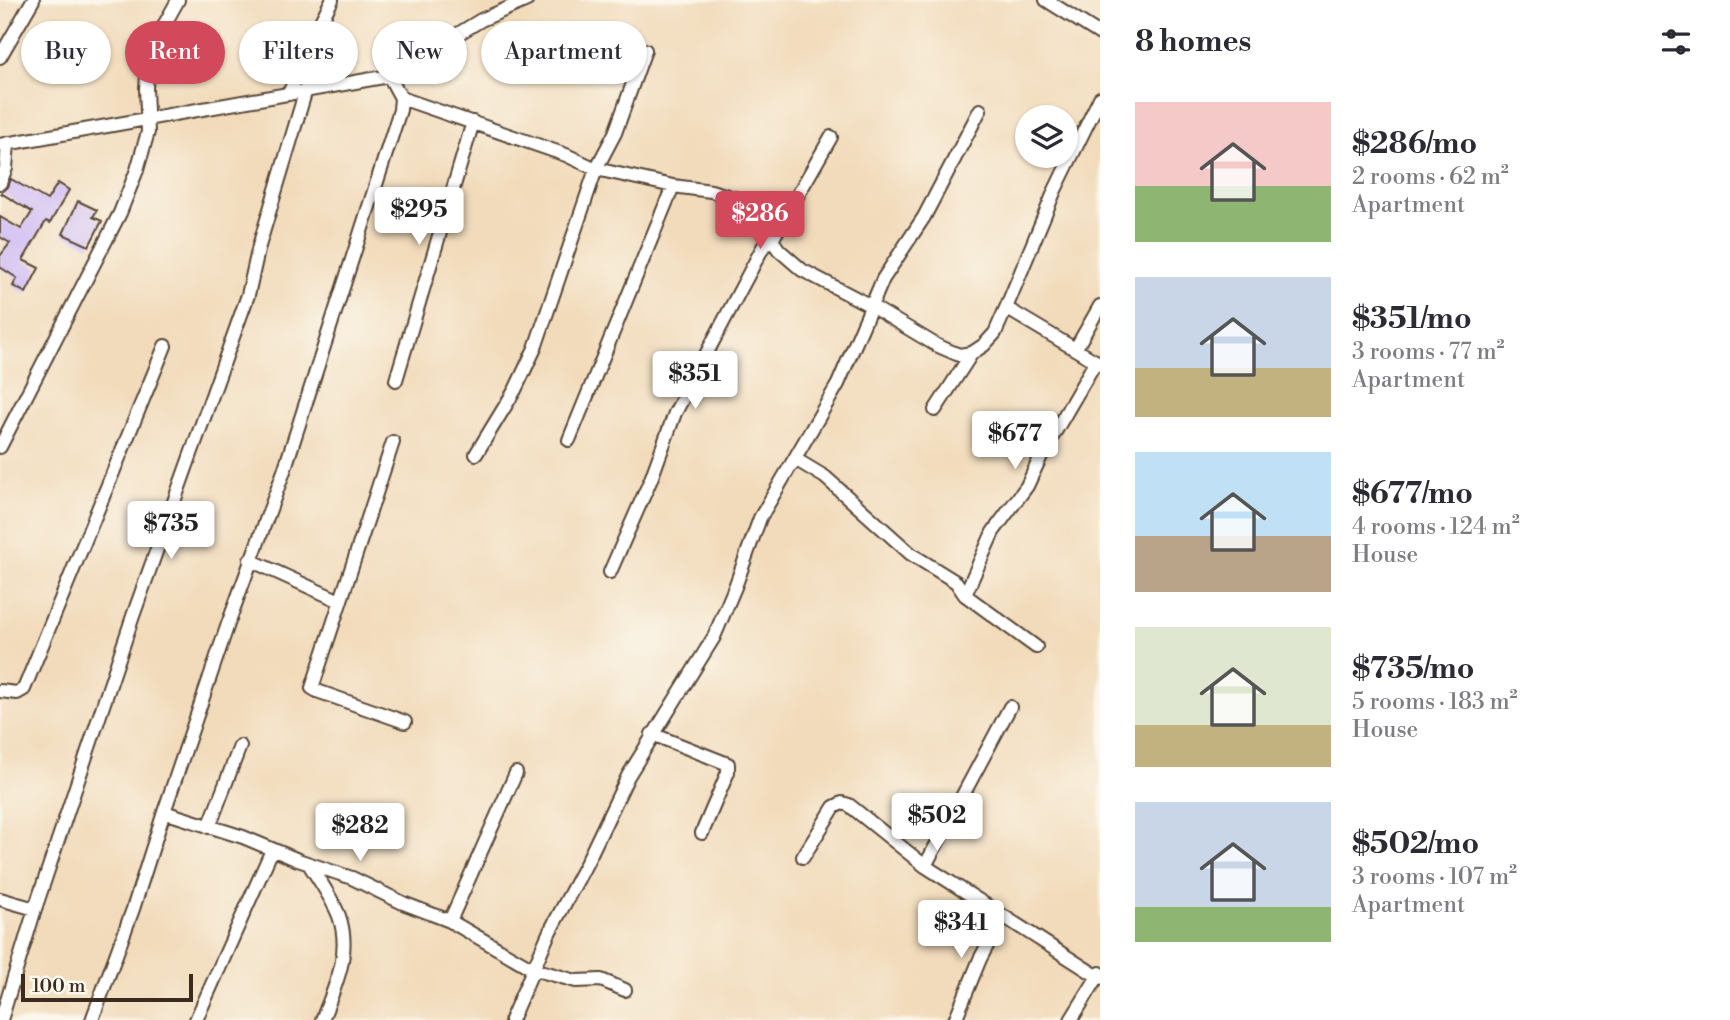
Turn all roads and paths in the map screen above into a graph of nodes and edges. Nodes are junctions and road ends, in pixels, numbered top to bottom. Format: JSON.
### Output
{"nodes":[{"id":1,"x":33,"y":0,"type":"edge"},
{"id":2,"x":178,"y":0,"type":"edge"},
{"id":3,"x":332,"y":0,"type":"edge"},
{"id":4,"x":527,"y":0,"type":"edge"},
{"id":5,"x":1046,"y":0,"type":"edge"},
{"id":6,"x":467,"y":29,"type":"edge"},
{"id":7,"x":1100,"y":34,"type":"edge"},
{"id":8,"x":0,"y":57,"type":"edge"},
{"id":9,"x":372,"y":79,"type":"edge"},
{"id":10,"x":394,"y":84,"type":"edge"},
{"id":11,"x":633,"y":84,"type":"edge"},
{"id":12,"x":305,"y":93,"type":"junction"},
{"id":13,"x":289,"y":94,"type":"junction"},
{"id":14,"x":401,"y":97,"type":"junction"},
{"id":15,"x":1100,"y":98,"type":"edge"},
{"id":16,"x":979,"y":110,"type":"dead end"},
{"id":17,"x":148,"y":118,"type":"junction"},
{"id":18,"x":473,"y":122,"type":"junction"},
{"id":19,"x":831,"y":137,"type":"dead end"},
{"id":20,"x":4,"y":144,"type":"edge"},
{"id":21,"x":596,"y":169,"type":"junction"},
{"id":22,"x":0,"y":183,"type":"edge"},
{"id":23,"x":673,"y":186,"type":"junction"},
{"id":24,"x":772,"y":240,"type":"junction"},
{"id":25,"x":871,"y":306,"type":"junction"},
{"id":26,"x":1100,"y":306,"type":"edge"},
{"id":27,"x":1006,"y":308,"type":"junction"},
{"id":28,"x":165,"y":346,"type":"dead end"},
{"id":29,"x":1076,"y":348,"type":"junction"},
{"id":30,"x":972,"y":354,"type":"junction"},
{"id":31,"x":1098,"y":363,"type":"edge"},
{"id":32,"x":396,"y":380,"type":"dead end"},
{"id":33,"x":935,"y":410,"type":"dead end"},
{"id":34,"x":569,"y":440,"type":"dead end"},
{"id":35,"x":393,"y":442,"type":"dead end"},
{"id":36,"x":0,"y":447,"type":"edge"},
{"id":37,"x":476,"y":454,"type":"dead end"},
{"id":38,"x":795,"y":459,"type":"junction"},
{"id":39,"x":250,"y":560,"type":"junction"},
{"id":40,"x":610,"y":572,"type":"dead end"},
{"id":41,"x":965,"y":595,"type":"junction"},
{"id":42,"x":340,"y":601,"type":"junction"},
{"id":43,"x":1036,"y":647,"type":"dead end"},
{"id":44,"x":0,"y":691,"type":"edge"},
{"id":45,"x":1010,"y":707,"type":"dead end"},
{"id":46,"x":405,"y":722,"type":"dead end"},
{"id":47,"x":652,"y":734,"type":"junction"},
{"id":48,"x":240,"y":746,"type":"dead end"},
{"id":49,"x":516,"y":773,"type":"dead end"},
{"id":50,"x":164,"y":812,"type":"junction"},
{"id":51,"x":209,"y":827,"type":"junction"},
{"id":52,"x":702,"y":833,"type":"dead end"},
{"id":53,"x":272,"y":850,"type":"junction"},
{"id":54,"x":803,"y":857,"type":"dead end"},
{"id":55,"x":309,"y":864,"type":"junction"},
{"id":56,"x":925,"y":866,"type":"junction"},
{"id":57,"x":0,"y":899,"type":"edge"},
{"id":58,"x":35,"y":909,"type":"junction"},
{"id":59,"x":1003,"y":916,"type":"junction"},
{"id":60,"x":450,"y":921,"type":"junction"},
{"id":61,"x":533,"y":969,"type":"junction"},
{"id":62,"x":1099,"y":976,"type":"edge"},
{"id":63,"x":625,"y":990,"type":"dead end"},
{"id":64,"x":1,"y":1020,"type":"edge"},
{"id":65,"x":92,"y":1020,"type":"edge"},
{"id":66,"x":196,"y":1020,"type":"edge"},
{"id":67,"x":322,"y":1020,"type":"edge"},
{"id":68,"x":511,"y":1020,"type":"edge"},
{"id":69,"x":955,"y":1020,"type":"edge"},
{"id":70,"x":1071,"y":1020,"type":"edge"}],
"edges":[{"from":1,"to":8,"type":"street"},
{"from":2,"to":17,"type":"street"},
{"from":3,"to":13,"type":"street"},
{"from":4,"to":6,"type":"street"},
{"from":5,"to":7,"type":"street"},
{"from":9,"to":12,"type":"street"},
{"from":10,"to":14,"type":"street"},
{"from":11,"to":21,"type":"street"},
{"from":12,"to":13,"type":"street"},
{"from":12,"to":58,"type":"street"},
{"from":13,"to":17,"type":"street"},
{"from":14,"to":18,"type":"street"},
{"from":14,"to":39,"type":"street"},
{"from":15,"to":27,"type":"street"},
{"from":16,"to":25,"type":"street"},
{"from":17,"to":20,"type":"street"},
{"from":17,"to":36,"type":"street"},
{"from":18,"to":21,"type":"street"},
{"from":18,"to":32,"type":"street"},
{"from":19,"to":24,"type":"street"},
{"from":20,"to":22,"type":"street"},
{"from":21,"to":23,"type":"street"},
{"from":21,"to":37,"type":"street"},
{"from":23,"to":24,"type":"street"},
{"from":23,"to":34,"type":"street"},
{"from":24,"to":25,"type":"street"},
{"from":24,"to":40,"type":"street"},
{"from":25,"to":30,"type":"street"},
{"from":25,"to":38,"type":"street"},
{"from":26,"to":29,"type":"street"},
{"from":27,"to":29,"type":"street"},
{"from":27,"to":30,"type":"street"},
{"from":28,"to":44,"type":"street"},
{"from":29,"to":31,"type":"street"},
{"from":30,"to":33,"type":"street"},
{"from":31,"to":41,"type":"street"},
{"from":35,"to":42,"type":"street"},
{"from":38,"to":41,"type":"street"},
{"from":38,"to":47,"type":"street"},
{"from":39,"to":42,"type":"street"},
{"from":39,"to":50,"type":"street"},
{"from":41,"to":43,"type":"street"},
{"from":42,"to":46,"type":"street"},
{"from":45,"to":56,"type":"street"},
{"from":47,"to":52,"type":"street"},
{"from":47,"to":61,"type":"street"},
{"from":48,"to":51,"type":"street"},
{"from":49,"to":60,"type":"street"},
{"from":50,"to":51,"type":"street"},
{"from":50,"to":65,"type":"street"},
{"from":51,"to":53,"type":"street"},
{"from":53,"to":55,"type":"street"},
{"from":53,"to":66,"type":"street"},
{"from":54,"to":56,"type":"street"},
{"from":55,"to":60,"type":"street"},
{"from":55,"to":67,"type":"street"},
{"from":56,"to":59,"type":"street"},
{"from":57,"to":58,"type":"street"},
{"from":58,"to":64,"type":"street"},
{"from":59,"to":62,"type":"street"},
{"from":59,"to":69,"type":"street"},
{"from":60,"to":61,"type":"street"},
{"from":61,"to":63,"type":"street"},
{"from":61,"to":68,"type":"street"},
{"from":62,"to":70,"type":"street"}]}
